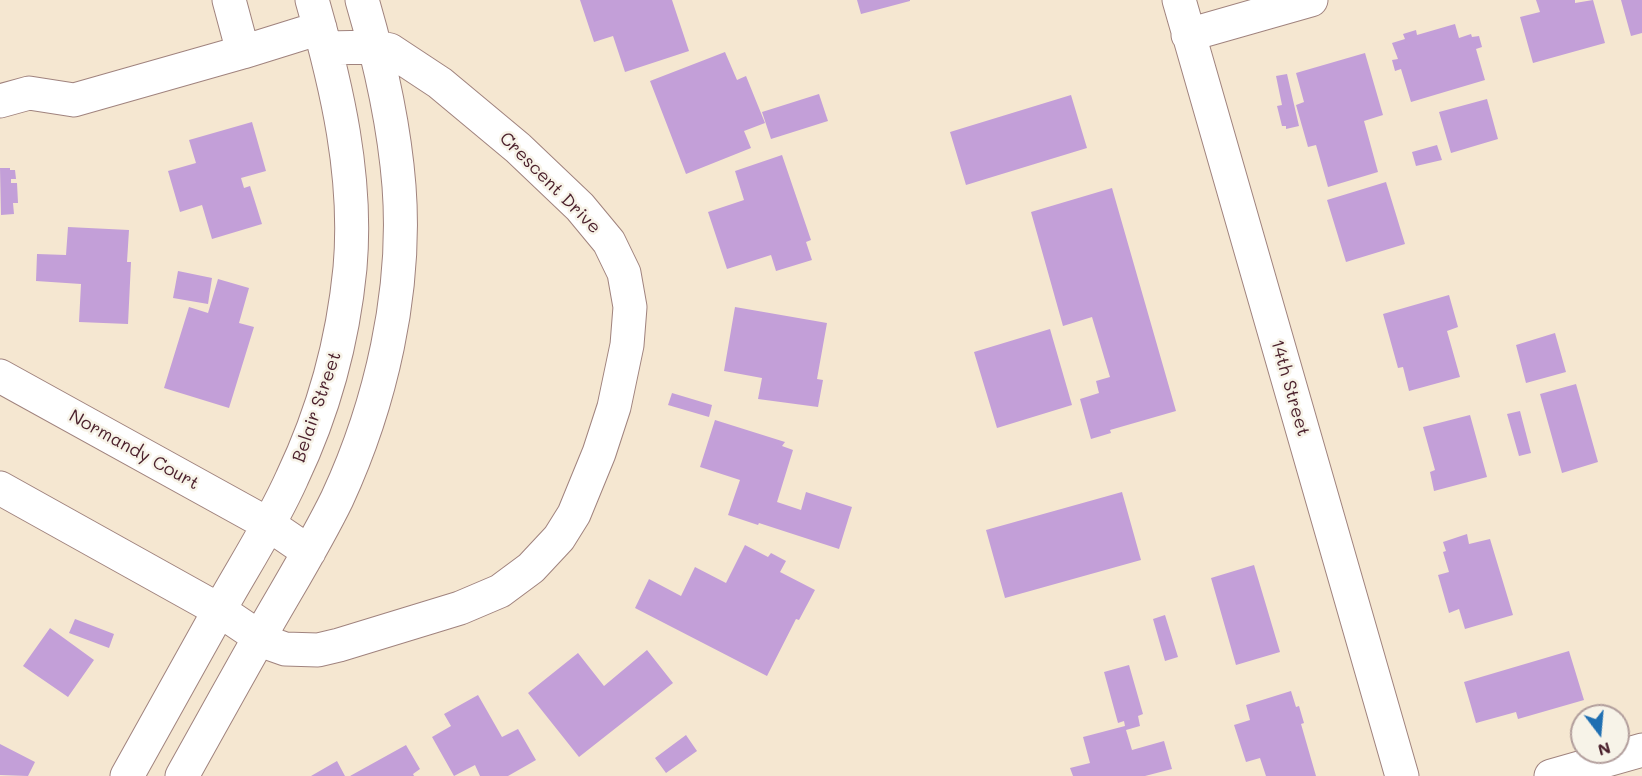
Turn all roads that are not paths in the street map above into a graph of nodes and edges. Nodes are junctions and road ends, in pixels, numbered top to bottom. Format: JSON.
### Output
{"nodes":[{"id":1,"x":229,"y":0,"type":"edge"},
{"id":2,"x":362,"y":0,"type":"edge"},
{"id":3,"x":1179,"y":0,"type":"edge"},
{"id":4,"x":1311,"y":0,"type":"edge"},
{"id":5,"x":319,"y":26,"type":"edge"},
{"id":6,"x":1188,"y":35,"type":"junction"},
{"id":7,"x":376,"y":46,"type":"junction"},
{"id":8,"x":243,"y":52,"type":"junction"},
{"id":9,"x":0,"y":101,"type":"edge"},
{"id":10,"x":0,"y":376,"type":"edge"},
{"id":11,"x":0,"y":488,"type":"edge"},
{"id":12,"x":268,"y":524,"type":"junction"},
{"id":13,"x":309,"y":552,"type":"junction"},
{"id":14,"x":219,"y":610,"type":"junction"},
{"id":15,"x":260,"y":638,"type":"junction"},
{"id":16,"x":1642,"y":750,"type":"edge"},
{"id":17,"x":127,"y":776,"type":"edge"},
{"id":18,"x":183,"y":776,"type":"edge"},
{"id":19,"x":1402,"y":776,"type":"edge"},
{"id":20,"x":1551,"y":776,"type":"edge"}],
"edges":[{"from":1,"to":8,"type":"street"},
{"from":2,"to":7,"type":"street"},
{"from":3,"to":6,"type":"street","name":"14th Street"},
{"from":4,"to":6,"type":"street"},
{"from":5,"to":7,"type":"street","name":"Crescent Drive"},
{"from":5,"to":8,"type":"street","name":"Crescent Drive"},
{"from":5,"to":12,"type":"street","name":"Belair Street"},
{"from":6,"to":19,"type":"street","name":"14th Street"},
{"from":7,"to":13,"type":"street"},
{"from":7,"to":15,"type":"street","name":"Crescent Drive"},
{"from":8,"to":9,"type":"street","name":"Crescent Drive"},
{"from":10,"to":12,"type":"street","name":"Normandy Court"},
{"from":11,"to":14,"type":"street"},
{"from":12,"to":13,"type":"street","name":"Normandy Court"},
{"from":12,"to":14,"type":"street","name":"Belair Street"},
{"from":13,"to":15,"type":"street"},
{"from":14,"to":15,"type":"street","name":"Crescent Drive"},
{"from":14,"to":17,"type":"street","name":"Belair Street"},
{"from":15,"to":18,"type":"street"},
{"from":16,"to":20,"type":"street"}]}
